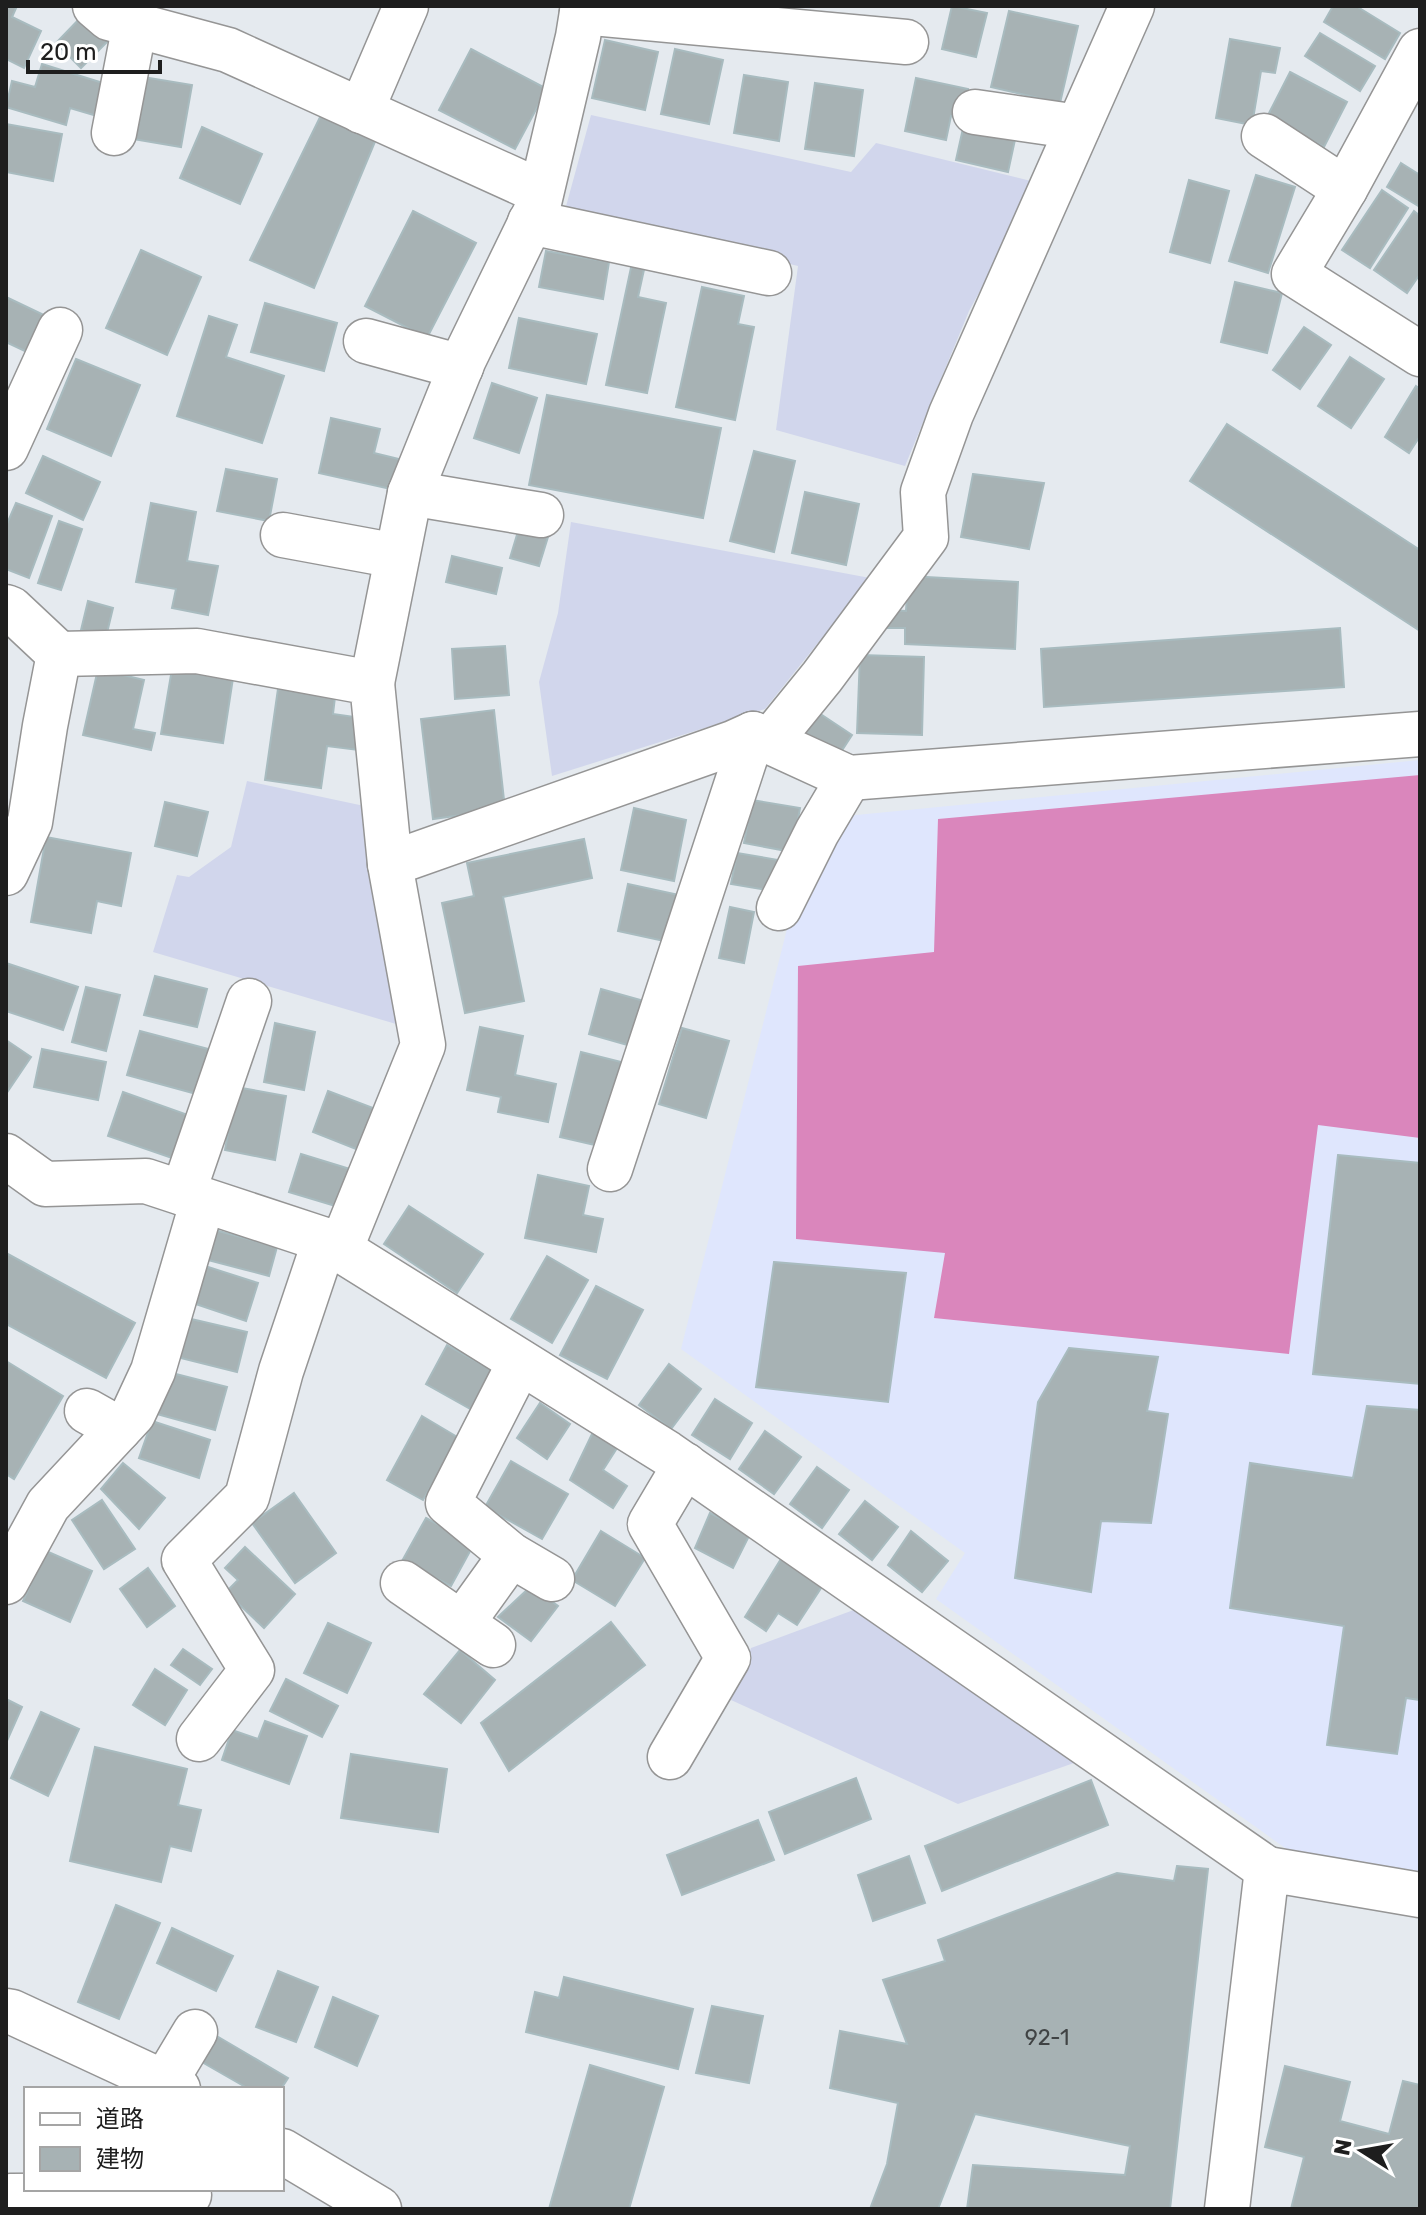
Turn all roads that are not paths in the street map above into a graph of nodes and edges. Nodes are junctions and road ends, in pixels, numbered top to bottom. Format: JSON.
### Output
{"nodes":[{"id":1,"x":95,"y":6,"type":"edge"},
{"id":2,"x":406,"y":6,"type":"edge"},
{"id":3,"x":1132,"y":6,"type":"edge"},
{"id":4,"x":583,"y":9,"type":"edge"},
{"id":5,"x":148,"y":20,"type":"edge"},
{"id":6,"x":906,"y":42,"type":"dead end"},
{"id":7,"x":1420,"y":51,"type":"edge"},
{"id":8,"x":361,"y":111,"type":"junction"},
{"id":9,"x":975,"y":112,"type":"dead end"},
{"id":10,"x":1078,"y":127,"type":"junction"},
{"id":11,"x":114,"y":133,"type":"dead end"},
{"id":12,"x":1264,"y":136,"type":"dead end"},
{"id":13,"x":1345,"y":189,"type":"junction"},
{"id":14,"x":536,"y":207,"type":"junction"},
{"id":15,"x":769,"y":273,"type":"dead end"},
{"id":16,"x":60,"y":330,"type":"dead end"},
{"id":17,"x":366,"y":341,"type":"dead end"},
{"id":18,"x":1420,"y":354,"type":"edge"},
{"id":19,"x":461,"y":367,"type":"junction"},
{"id":20,"x":6,"y":448,"type":"edge"},
{"id":21,"x":410,"y":493,"type":"junction"},
{"id":22,"x":541,"y":515,"type":"dead end"},
{"id":23,"x":283,"y":535,"type":"dead end"},
{"id":24,"x":397,"y":556,"type":"junction"},
{"id":25,"x":6,"y":607,"type":"edge"},
{"id":26,"x":59,"y":654,"type":"junction"},
{"id":27,"x":372,"y":683,"type":"junction"},
{"id":28,"x":25,"y":728,"type":"edge"},
{"id":29,"x":1420,"y":734,"type":"edge"},
{"id":30,"x":761,"y":738,"type":"junction"},
{"id":31,"x":849,"y":778,"type":"junction"},
{"id":32,"x":390,"y":864,"type":"junction"},
{"id":33,"x":6,"y":873,"type":"edge"},
{"id":34,"x":779,"y":908,"type":"dead end"},
{"id":35,"x":249,"y":1001,"type":"dead end"},
{"id":36,"x":6,"y":1156,"type":"edge"},
{"id":37,"x":610,"y":1169,"type":"dead end"},
{"id":38,"x":193,"y":1196,"type":"junction"},
{"id":39,"x":332,"y":1245,"type":"junction"},
{"id":40,"x":520,"y":1362,"type":"junction"},
{"id":41,"x":685,"y":1465,"type":"junction"},
{"id":42,"x":511,"y":1555,"type":"junction"},
{"id":43,"x":552,"y":1579,"type":"dead end"},
{"id":44,"x":6,"y":1582,"type":"edge"},
{"id":45,"x":403,"y":1583,"type":"dead end"},
{"id":46,"x":199,"y":1739,"type":"dead end"},
{"id":47,"x":670,"y":1757,"type":"dead end"},
{"id":48,"x":1267,"y":1869,"type":"junction"},
{"id":49,"x":1420,"y":1895,"type":"edge"},
{"id":50,"x":6,"y":2011,"type":"edge"},
{"id":51,"x":195,"y":2032,"type":"dead end"},
{"id":52,"x":173,"y":2087,"type":"edge"},
{"id":53,"x":284,"y":2152,"type":"edge"},
{"id":54,"x":10,"y":2196,"type":"dead end"},
{"id":55,"x":189,"y":2198,"type":"edge"},
{"id":56,"x":379,"y":2209,"type":"edge"},
{"id":57,"x":1227,"y":2209,"type":"edge"}],
"edges":[{"from":1,"to":5,"type":"street"},
{"from":2,"to":8,"type":"street"},
{"from":3,"to":10,"type":"street"},
{"from":4,"to":6,"type":"street"},
{"from":4,"to":14,"type":"street"},
{"from":5,"to":8,"type":"street"},
{"from":5,"to":11,"type":"street"},
{"from":7,"to":13,"type":"street"},
{"from":8,"to":14,"type":"street"},
{"from":9,"to":10,"type":"street"},
{"from":10,"to":30,"type":"street"},
{"from":12,"to":13,"type":"street"},
{"from":13,"to":18,"type":"street"},
{"from":14,"to":15,"type":"street"},
{"from":14,"to":19,"type":"street"},
{"from":16,"to":20,"type":"street"},
{"from":17,"to":19,"type":"street"},
{"from":19,"to":21,"type":"street"},
{"from":21,"to":22,"type":"street"},
{"from":21,"to":24,"type":"street"},
{"from":23,"to":24,"type":"street"},
{"from":24,"to":27,"type":"street"},
{"from":25,"to":26,"type":"street"},
{"from":26,"to":27,"type":"street"},
{"from":26,"to":28,"type":"street"},
{"from":27,"to":32,"type":"street"},
{"from":28,"to":33,"type":"street"},
{"from":29,"to":31,"type":"street"},
{"from":30,"to":31,"type":"street"},
{"from":30,"to":32,"type":"street"},
{"from":30,"to":37,"type":"street"},
{"from":31,"to":34,"type":"street"},
{"from":32,"to":39,"type":"street"},
{"from":35,"to":38,"type":"street"},
{"from":36,"to":38,"type":"street"},
{"from":38,"to":39,"type":"street"},
{"from":38,"to":44,"type":"street"},
{"from":39,"to":40,"type":"street"},
{"from":39,"to":46,"type":"street"},
{"from":40,"to":41,"type":"street"},
{"from":40,"to":42,"type":"street"},
{"from":41,"to":47,"type":"street"},
{"from":41,"to":48,"type":"street"},
{"from":42,"to":43,"type":"street"},
{"from":42,"to":45,"type":"street"},
{"from":48,"to":49,"type":"street"},
{"from":48,"to":57,"type":"street"},
{"from":50,"to":52,"type":"street"},
{"from":51,"to":52,"type":"street"},
{"from":53,"to":56,"type":"street"},
{"from":54,"to":55,"type":"street"}]}
